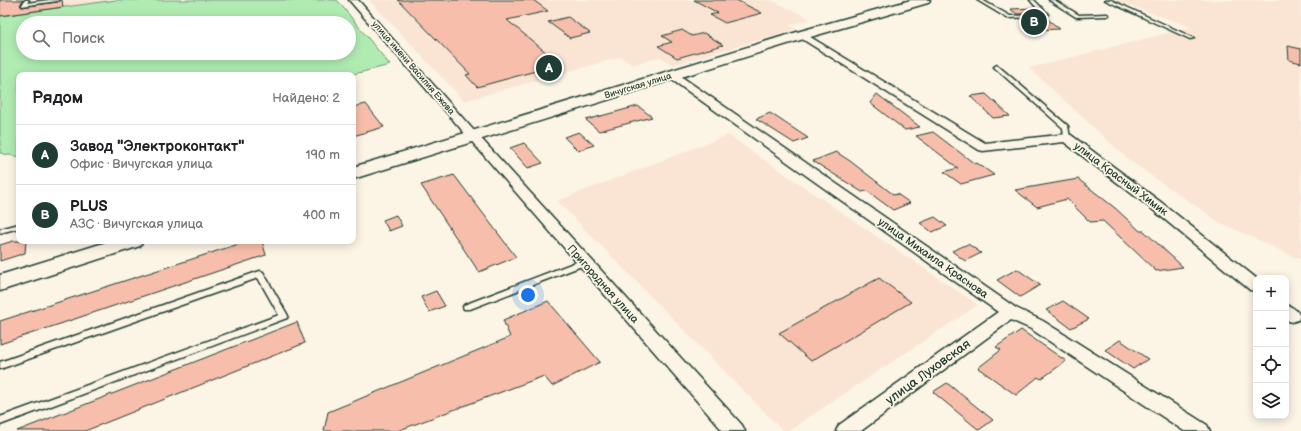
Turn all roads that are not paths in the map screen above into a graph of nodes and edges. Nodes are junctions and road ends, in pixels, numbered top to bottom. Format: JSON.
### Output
{"nodes":[{"id":1,"x":27,"y":0,"type":"edge"},
{"id":2,"x":57,"y":0,"type":"edge"},
{"id":3,"x":353,"y":0,"type":"edge"},
{"id":4,"x":924,"y":0,"type":"edge"},
{"id":5,"x":979,"y":0,"type":"edge"},
{"id":6,"x":1032,"y":0,"type":"edge"},
{"id":7,"x":1051,"y":0,"type":"edge"},
{"id":8,"x":1107,"y":0,"type":"edge"},
{"id":9,"x":1107,"y":16,"type":"dead end"},
{"id":10,"x":802,"y":35,"type":"junction"},
{"id":11,"x":1192,"y":38,"type":"dead end"},
{"id":12,"x":997,"y":67,"type":"dead end"},
{"id":13,"x":672,"y":75,"type":"junction"},
{"id":14,"x":472,"y":136,"type":"junction"},
{"id":15,"x":1067,"y":138,"type":"junction"},
{"id":16,"x":356,"y":172,"type":"edge"},
{"id":17,"x":16,"y":227,"type":"edge"},
{"id":18,"x":0,"y":231,"type":"edge"},
{"id":19,"x":124,"y":244,"type":"edge"},
{"id":20,"x":584,"y":262,"type":"junction"},
{"id":21,"x":0,"y":283,"type":"edge"},
{"id":22,"x":1253,"y":284,"type":"edge"},
{"id":23,"x":467,"y":307,"type":"dead end"},
{"id":24,"x":1010,"y":312,"type":"junction"},
{"id":25,"x":0,"y":366,"type":"edge"},
{"id":26,"x":0,"y":421,"type":"edge"},
{"id":27,"x":735,"y":431,"type":"edge"},
{"id":28,"x":846,"y":431,"type":"edge"},
{"id":29,"x":1200,"y":431,"type":"edge"}],
"edges":[{"from":1,"to":2,"type":"lane"},
{"from":3,"to":14,"type":"street","name":"улица имени Василия Ежова"},
{"from":4,"to":10,"type":"main road","name":"Вичугская улица"},
{"from":5,"to":6,"type":"lane"},
{"from":7,"to":9,"type":"lane"},
{"from":8,"to":11,"type":"lane"},
{"from":10,"to":13,"type":"main road","name":"Вичугская улица"},
{"from":10,"to":15,"type":"street","name":"улица Красный Химик"},
{"from":12,"to":15,"type":"lane"},
{"from":13,"to":14,"type":"main road","name":"Вичугская улица"},
{"from":13,"to":24,"type":"street","name":"улица Михаила Краснова"},
{"from":14,"to":16,"type":"main road","name":"Вичугская улица"},
{"from":14,"to":20,"type":"street","name":"Пригородная улица"},
{"from":15,"to":22,"type":"street","name":"улица Красный Химик"},
{"from":17,"to":18,"type":"lane"},
{"from":19,"to":21,"type":"main road"},
{"from":20,"to":23,"type":"lane"},
{"from":20,"to":27,"type":"street","name":"Пригородная улица"},
{"from":24,"to":28,"type":"street","name":"улица Луховская"},
{"from":24,"to":29,"type":"street","name":"улица Михаила Краснова"},
{"from":25,"to":26,"type":"lane"}]}
